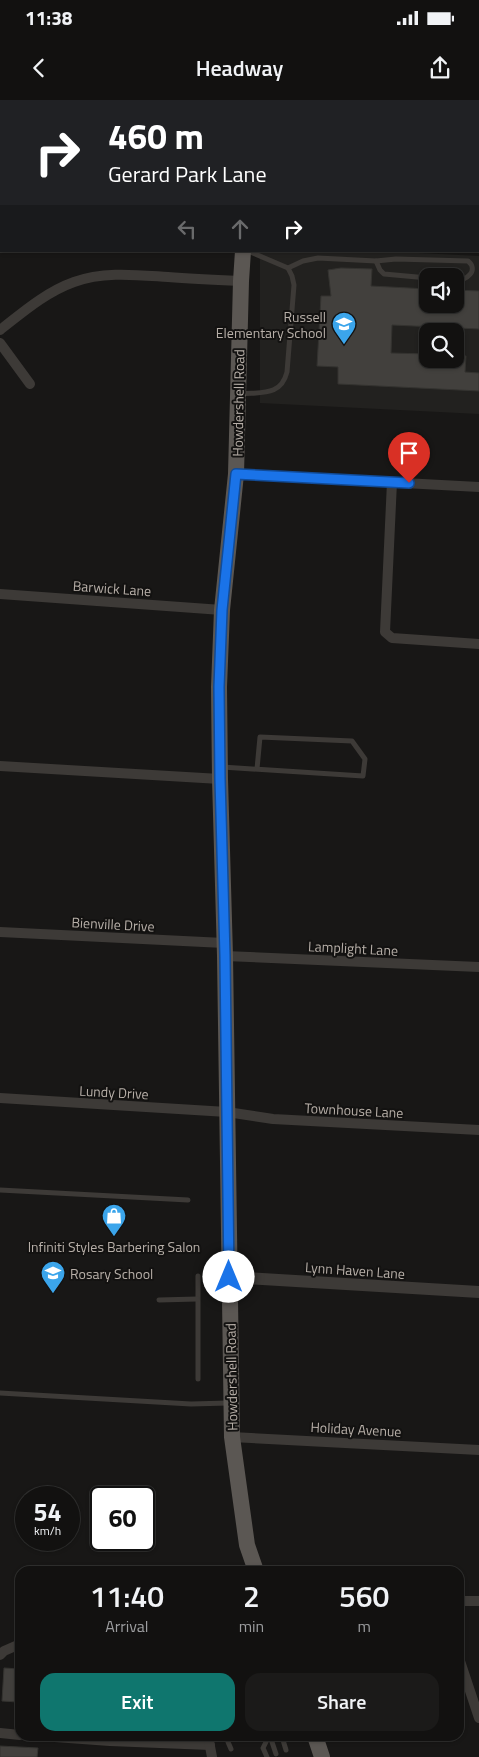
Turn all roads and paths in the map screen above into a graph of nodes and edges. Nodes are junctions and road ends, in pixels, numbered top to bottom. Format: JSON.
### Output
{"nodes":[{"id":1,"x":243,"y":252,"type":"edge"},
{"id":2,"x":250,"y":252,"type":"edge"},
{"id":3,"x":376,"y":261,"type":"junction"},
{"id":4,"x":479,"y":262,"type":"edge"},
{"id":5,"x":472,"y":264,"type":"junction"},
{"id":6,"x":288,"y":268,"type":"junction"},
{"id":7,"x":419,"y":277,"type":"edge"},
{"id":8,"x":464,"y":280,"type":"edge"},
{"id":9,"x":241,"y":282,"type":"junction"},
{"id":10,"x":0,"y":330,"type":"edge"},
{"id":11,"x":0,"y":343,"type":"edge"},
{"id":12,"x":30,"y":384,"type":"dead end"},
{"id":13,"x":238,"y":394,"type":"junction"},
{"id":14,"x":236,"y":474,"type":"junction"},
{"id":15,"x":392,"y":482,"type":"junction"},
{"id":16,"x":479,"y":487,"type":"edge"},
{"id":17,"x":0,"y":594,"type":"edge"},
{"id":18,"x":222,"y":610,"type":"junction"},
{"id":19,"x":479,"y":644,"type":"edge"},
{"id":20,"x":0,"y":766,"type":"edge"},
{"id":21,"x":257,"y":769,"type":"junction"},
{"id":22,"x":219,"y":773,"type":"junction"},
{"id":23,"x":0,"y":932,"type":"edge"},
{"id":24,"x":225,"y":950,"type":"junction"},
{"id":25,"x":479,"y":967,"type":"edge"},
{"id":26,"x":0,"y":1098,"type":"edge"},
{"id":27,"x":227,"y":1112,"type":"junction"},
{"id":28,"x":479,"y":1130,"type":"edge"},
{"id":29,"x":0,"y":1190,"type":"edge"},
{"id":30,"x":188,"y":1200,"type":"dead end"},
{"id":31,"x":198,"y":1276,"type":"dead end"},
{"id":32,"x":229,"y":1277,"type":"junction"},
{"id":33,"x":479,"y":1292,"type":"edge"},
{"id":34,"x":197,"y":1299,"type":"junction"},
{"id":35,"x":159,"y":1300,"type":"dead end"},
{"id":36,"x":198,"y":1379,"type":"dead end"},
{"id":37,"x":0,"y":1393,"type":"edge"},
{"id":38,"x":231,"y":1403,"type":"junction"},
{"id":39,"x":232,"y":1437,"type":"junction"},
{"id":40,"x":479,"y":1450,"type":"edge"},
{"id":41,"x":250,"y":1566,"type":"edge"},
{"id":42,"x":464,"y":1601,"type":"edge"},
{"id":43,"x":479,"y":1601,"type":"edge"},
{"id":44,"x":15,"y":1646,"type":"edge"},
{"id":45,"x":0,"y":1655,"type":"edge"},
{"id":46,"x":464,"y":1673,"type":"edge"},
{"id":47,"x":479,"y":1718,"type":"edge"},
{"id":48,"x":0,"y":1733,"type":"edge"},
{"id":49,"x":15,"y":1734,"type":"edge"},
{"id":50,"x":105,"y":1741,"type":"edge"},
{"id":51,"x":164,"y":1741,"type":"edge"},
{"id":52,"x":209,"y":1741,"type":"edge"},
{"id":53,"x":228,"y":1741,"type":"edge"},
{"id":54,"x":267,"y":1741,"type":"edge"},
{"id":55,"x":272,"y":1741,"type":"edge"},
{"id":56,"x":283,"y":1741,"type":"edge"},
{"id":57,"x":317,"y":1741,"type":"edge"},
{"id":58,"x":231,"y":1749,"type":"dead end"},
{"id":59,"x":286,"y":1750,"type":"dead end"},
{"id":60,"x":276,"y":1754,"type":"dead end"},
{"id":61,"x":212,"y":1757,"type":"edge"},
{"id":62,"x":267,"y":1757,"type":"edge"},
{"id":63,"x":322,"y":1757,"type":"edge"}],
"edges":[{"from":1,"to":9,"type":"main road","name":"Howdershell Road"},
{"from":2,"to":6,"type":"lane"},
{"from":3,"to":5,"type":"lane"},
{"from":3,"to":6,"type":"lane"},
{"from":3,"to":7,"type":"lane"},
{"from":4,"to":5,"type":"lane"},
{"from":5,"to":8,"type":"lane"},
{"from":6,"to":13,"type":"lane"},
{"from":9,"to":10,"type":"street"},
{"from":9,"to":13,"type":"main road","name":"Howdershell Road"},
{"from":11,"to":12,"type":"street"},
{"from":13,"to":14,"type":"main road","name":"Howdershell Road"},
{"from":14,"to":15,"type":"street"},
{"from":14,"to":18,"type":"main road","name":"Howdershell Road"},
{"from":15,"to":16,"type":"street"},
{"from":15,"to":19,"type":"street"},
{"from":17,"to":18,"type":"street","name":"Barwick Lane"},
{"from":18,"to":22,"type":"main road","name":"Howdershell Road"},
{"from":20,"to":22,"type":"street"},
{"from":21,"to":21,"type":"lane"},
{"from":21,"to":22,"type":"lane"},
{"from":22,"to":24,"type":"main road","name":"Howdershell Road"},
{"from":23,"to":24,"type":"street","name":"Bienville Drive"},
{"from":24,"to":25,"type":"street","name":"Lamplight Lane"},
{"from":24,"to":27,"type":"main road","name":"Howdershell Road"},
{"from":26,"to":27,"type":"street","name":"Lundy Drive"},
{"from":27,"to":28,"type":"street","name":"Townhouse Lane"},
{"from":27,"to":32,"type":"main road","name":"Howdershell Road"},
{"from":29,"to":30,"type":"lane"},
{"from":31,"to":34,"type":"lane"},
{"from":32,"to":33,"type":"street","name":"Lynn Haven Lane"},
{"from":32,"to":38,"type":"main road","name":"Howdershell Road"},
{"from":34,"to":35,"type":"lane"},
{"from":34,"to":36,"type":"lane"},
{"from":37,"to":38,"type":"lane"},
{"from":38,"to":39,"type":"main road","name":"Howdershell Road"},
{"from":39,"to":40,"type":"street","name":"Holiday Avenue"},
{"from":39,"to":41,"type":"main road","name":"Howdershell Road"},
{"from":42,"to":43,"type":"street"},
{"from":44,"to":45,"type":"street"},
{"from":46,"to":47,"type":"street"},
{"from":48,"to":49,"type":"street"},
{"from":50,"to":51,"type":"street"},
{"from":52,"to":61,"type":"street"},
{"from":53,"to":58,"type":"lane"},
{"from":54,"to":62,"type":"lane"},
{"from":55,"to":60,"type":"lane"},
{"from":56,"to":59,"type":"lane"},
{"from":57,"to":63,"type":"main road"}]}
